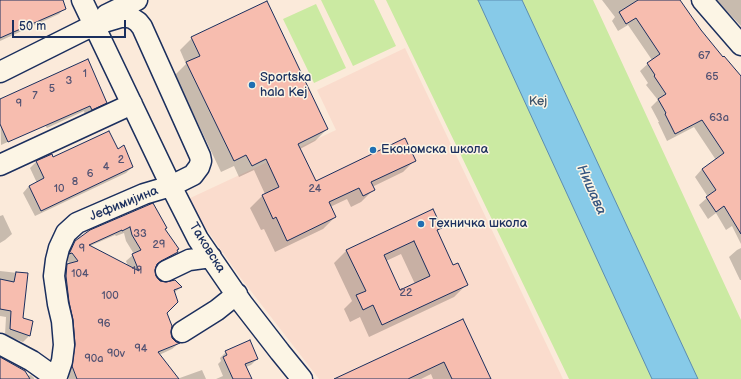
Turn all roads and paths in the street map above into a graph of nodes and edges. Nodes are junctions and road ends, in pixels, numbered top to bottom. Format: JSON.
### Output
{"nodes":[{"id":1,"x":82,"y":0,"type":"edge"},
{"id":2,"x":137,"y":0,"type":"edge"},
{"id":3,"x":702,"y":0,"type":"edge"},
{"id":4,"x":93,"y":24,"type":"junction"},
{"id":5,"x":741,"y":45,"type":"edge"},
{"id":6,"x":0,"y":72,"type":"edge"},
{"id":7,"x":132,"y":104,"type":"junction"},
{"id":8,"x":0,"y":165,"type":"edge"},
{"id":9,"x":171,"y":186,"type":"junction"},
{"id":10,"x":211,"y":257,"type":"junction"},
{"id":11,"x":166,"y":271,"type":"dead end"},
{"id":12,"x":237,"y":294,"type":"junction"},
{"id":13,"x":182,"y":332,"type":"dead end"},
{"id":14,"x":0,"y":344,"type":"edge"},
{"id":15,"x":298,"y":378,"type":"edge"},
{"id":16,"x":53,"y":379,"type":"edge"},
{"id":17,"x":56,"y":379,"type":"edge"}],
"edges":[{"from":1,"to":4,"type":"street","name":"Таковска"},
{"from":2,"to":4,"type":"street"},
{"from":3,"to":5,"type":"street"},
{"from":4,"to":6,"type":"street"},
{"from":4,"to":7,"type":"street","name":"Таковска"},
{"from":4,"to":9,"type":"street","name":"Јефимијина"},
{"from":7,"to":8,"type":"street"},
{"from":7,"to":9,"type":"street","name":"Таковска"},
{"from":9,"to":10,"type":"street","name":"Таковска"},
{"from":9,"to":17,"type":"street","name":"Јефимијина"},
{"from":10,"to":11,"type":"street"},
{"from":10,"to":12,"type":"street","name":"Таковска"},
{"from":12,"to":13,"type":"street"},
{"from":12,"to":15,"type":"street","name":"Таковска"},
{"from":14,"to":16,"type":"street"}]}
